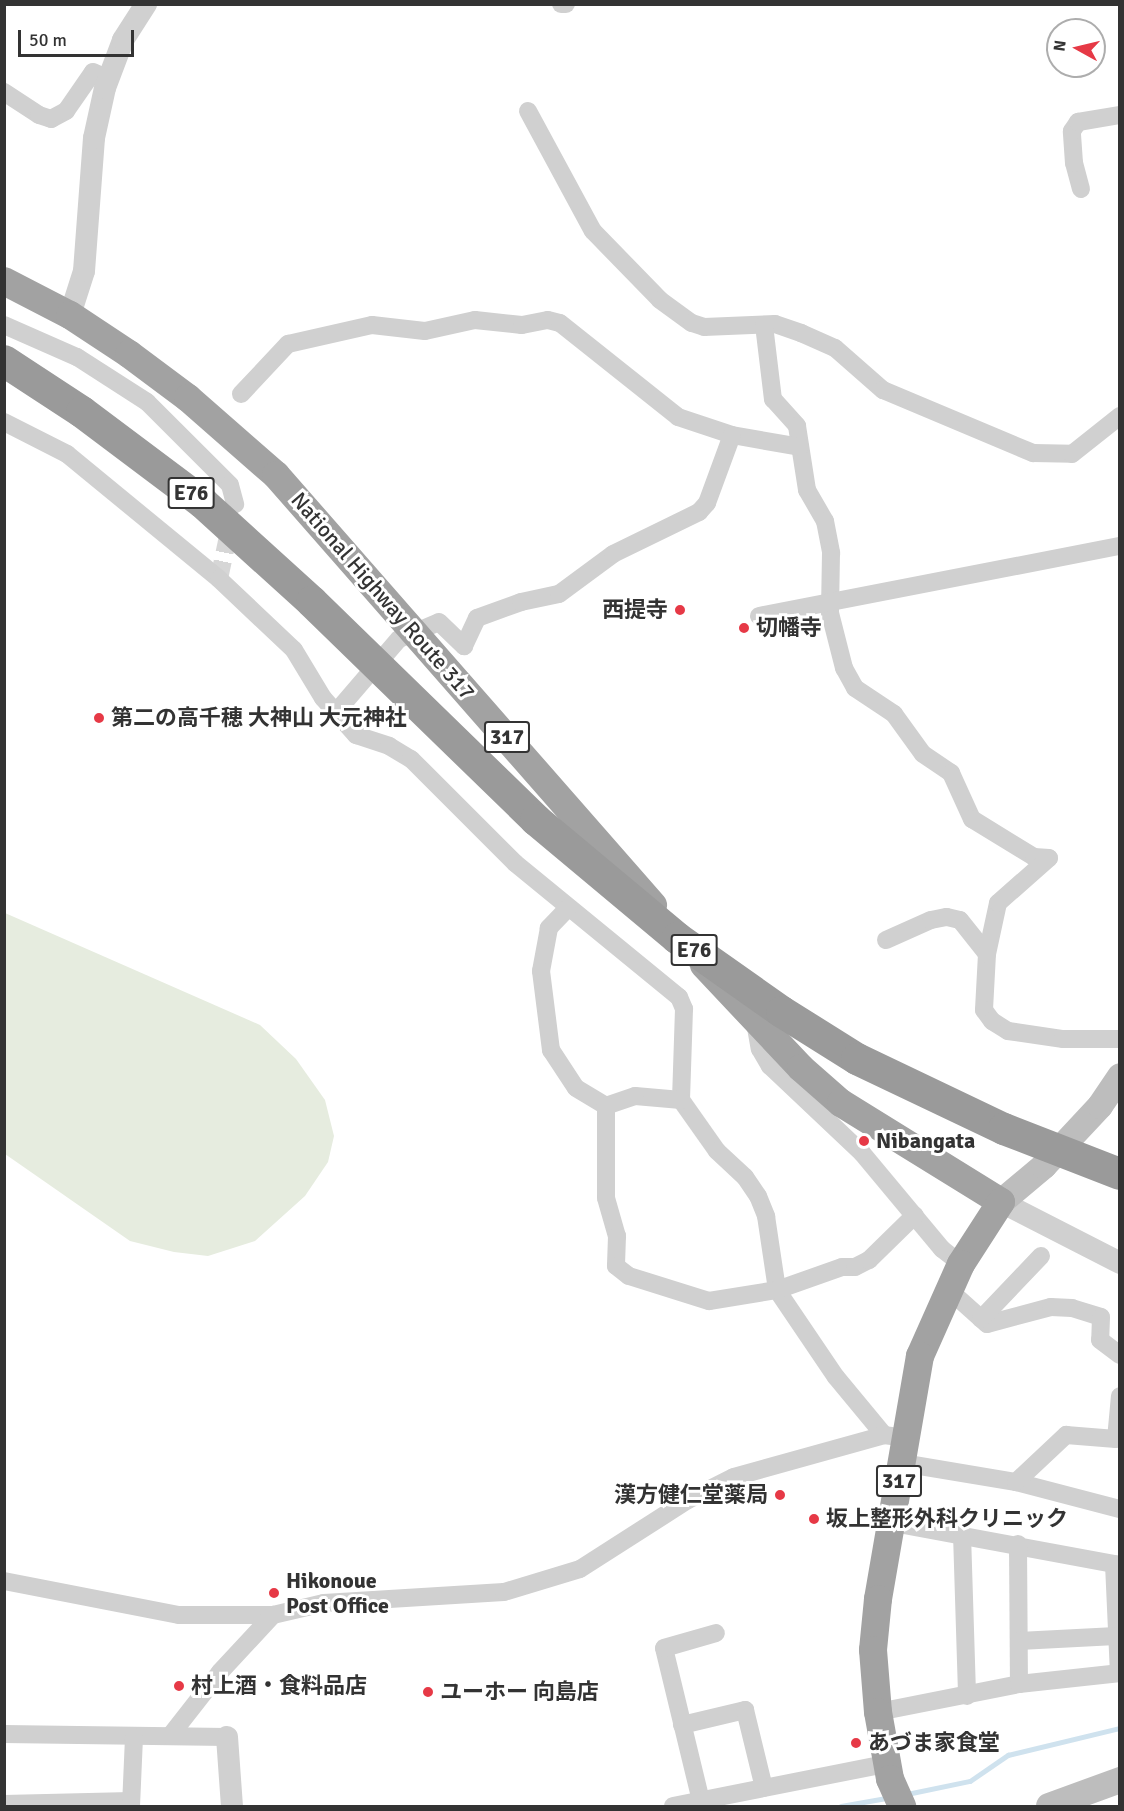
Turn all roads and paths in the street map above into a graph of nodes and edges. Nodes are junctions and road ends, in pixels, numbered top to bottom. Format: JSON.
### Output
{"nodes":[{"id":1,"x":146,"y":4,"type":"edge"},
{"id":2,"x":561,"y":4,"type":"edge"},
{"id":3,"x":567,"y":4,"type":"edge"},
{"id":4,"x":109,"y":79,"type":"junction"},
{"id":5,"x":4,"y":92,"type":"edge"},
{"id":6,"x":528,"y":111,"type":"dead end"},
{"id":7,"x":1119,"y":115,"type":"edge"},
{"id":8,"x":1081,"y":189,"type":"dead end"},
{"id":9,"x":4,"y":281,"type":"edge"},
{"id":10,"x":70,"y":315,"type":"junction"},
{"id":11,"x":4,"y":325,"type":"edge"},
{"id":12,"x":764,"y":325,"type":"junction"},
{"id":13,"x":4,"y":361,"type":"edge"},
{"id":14,"x":241,"y":394,"type":"dead end"},
{"id":15,"x":1119,"y":416,"type":"edge"},
{"id":16,"x":4,"y":422,"type":"edge"},
{"id":17,"x":732,"y":435,"type":"junction"},
{"id":18,"x":800,"y":447,"type":"junction"},
{"id":19,"x":235,"y":504,"type":"tunnel mouth"},
{"id":20,"x":1119,"y":546,"type":"edge"},
{"id":21,"x":830,"y":603,"type":"junction"},
{"id":22,"x":759,"y":616,"type":"dead end"},
{"id":23,"x":337,"y":711,"type":"junction"},
{"id":24,"x":568,"y":909,"type":"junction"},
{"id":25,"x":886,"y":940,"type":"dead end"},
{"id":26,"x":987,"y":954,"type":"junction"},
{"id":27,"x":755,"y":1020,"type":"junction"},
{"id":28,"x":1119,"y":1039,"type":"edge"},
{"id":29,"x":1117,"y":1086,"type":"edge"},
{"id":30,"x":681,"y":1100,"type":"junction"},
{"id":31,"x":606,"y":1107,"type":"junction"},
{"id":32,"x":1119,"y":1174,"type":"edge"},
{"id":33,"x":1000,"y":1202,"type":"junction"},
{"id":34,"x":915,"y":1215,"type":"junction"},
{"id":35,"x":1041,"y":1256,"type":"dead end"},
{"id":36,"x":1119,"y":1263,"type":"edge"},
{"id":37,"x":961,"y":1264,"type":"junction"},
{"id":38,"x":777,"y":1290,"type":"junction"},
{"id":39,"x":949,"y":1290,"type":"junction"},
{"id":40,"x":981,"y":1318,"type":"junction"},
{"id":41,"x":1119,"y":1355,"type":"edge"},
{"id":42,"x":1119,"y":1396,"type":"edge"},
{"id":43,"x":897,"y":1446,"type":"junction"},
{"id":44,"x":1016,"y":1482,"type":"junction"},
{"id":45,"x":1119,"y":1509,"type":"edge"},
{"id":46,"x":893,"y":1523,"type":"junction"},
{"id":47,"x":962,"y":1534,"type":"junction"},
{"id":48,"x":1018,"y":1544,"type":"junction"},
{"id":49,"x":1117,"y":1564,"type":"edge"},
{"id":50,"x":4,"y":1581,"type":"edge"},
{"id":51,"x":273,"y":1615,"type":"junction"},
{"id":52,"x":716,"y":1633,"type":"dead end"},
{"id":53,"x":1116,"y":1636,"type":"junction"},
{"id":54,"x":1019,"y":1641,"type":"junction"},
{"id":55,"x":1119,"y":1673,"type":"edge"},
{"id":56,"x":1019,"y":1684,"type":"junction"},
{"id":57,"x":967,"y":1696,"type":"junction"},
{"id":58,"x":878,"y":1712,"type":"junction"},
{"id":59,"x":682,"y":1725,"type":"junction"},
{"id":60,"x":4,"y":1734,"type":"edge"},
{"id":61,"x":170,"y":1736,"type":"junction"},
{"id":62,"x":134,"y":1737,"type":"junction"},
{"id":63,"x":227,"y":1737,"type":"joint"},
{"id":64,"x":888,"y":1772,"type":"junction"},
{"id":65,"x":1119,"y":1780,"type":"edge"},
{"id":66,"x":764,"y":1788,"type":"junction"},
{"id":67,"x":701,"y":1801,"type":"junction"},
{"id":68,"x":4,"y":1804,"type":"edge"},
{"id":69,"x":131,"y":1804,"type":"edge"},
{"id":70,"x":232,"y":1806,"type":"edge"},
{"id":71,"x":674,"y":1806,"type":"edge"},
{"id":72,"x":902,"y":1806,"type":"edge"},
{"id":73,"x":1049,"y":1806,"type":"edge"}],
"edges":[{"from":1,"to":4,"type":"street"},
{"from":2,"to":3,"type":"street"},
{"from":4,"to":5,"type":"street"},
{"from":4,"to":10,"type":"street"},
{"from":6,"to":12,"type":"street"},
{"from":7,"to":8,"type":"street"},
{"from":9,"to":10,"type":"highway","name":"National Highway Route 317","number":"317"},
{"from":10,"to":27,"type":"highway","name":"National Highway Route 317","number":"317"},
{"from":11,"to":19,"type":"street"},
{"from":12,"to":15,"type":"street"},
{"from":12,"to":18,"type":"street"},
{"from":13,"to":32,"type":"highway","number":"E76"},
{"from":14,"to":17,"type":"street"},
{"from":16,"to":23,"type":"street"},
{"from":17,"to":18,"type":"street"},
{"from":17,"to":23,"type":"street"},
{"from":18,"to":21,"type":"street"},
{"from":20,"to":21,"type":"street"},
{"from":21,"to":22,"type":"street"},
{"from":21,"to":26,"type":"street"},
{"from":23,"to":24,"type":"street"},
{"from":24,"to":30,"type":"street"},
{"from":24,"to":31,"type":"street"},
{"from":25,"to":26,"type":"street"},
{"from":26,"to":28,"type":"street"},
{"from":27,"to":33,"type":"highway","name":"National Highway Route 317","number":"317"},
{"from":27,"to":34,"type":"street"},
{"from":29,"to":33,"type":"main road"},
{"from":30,"to":31,"type":"street"},
{"from":30,"to":38,"type":"street"},
{"from":31,"to":38,"type":"street"},
{"from":33,"to":36,"type":"street"},
{"from":33,"to":37,"type":"highway","number":"317"},
{"from":34,"to":37,"type":"street"},
{"from":34,"to":38,"type":"street"},
{"from":35,"to":40,"type":"street"},
{"from":37,"to":39,"type":"highway","number":"317"},
{"from":38,"to":43,"type":"street"},
{"from":39,"to":40,"type":"street"},
{"from":39,"to":43,"type":"highway","number":"317"},
{"from":40,"to":41,"type":"street"},
{"from":42,"to":44,"type":"street"},
{"from":43,"to":44,"type":"street"},
{"from":43,"to":46,"type":"highway","number":"317"},
{"from":43,"to":51,"type":"street"},
{"from":44,"to":45,"type":"street"},
{"from":46,"to":47,"type":"street"},
{"from":46,"to":58,"type":"highway","number":"317"},
{"from":47,"to":48,"type":"street"},
{"from":47,"to":57,"type":"street"},
{"from":48,"to":49,"type":"street"},
{"from":48,"to":54,"type":"street"},
{"from":49,"to":53,"type":"street"},
{"from":50,"to":51,"type":"street"},
{"from":51,"to":61,"type":"street"},
{"from":52,"to":59,"type":"street"},
{"from":53,"to":54,"type":"street"},
{"from":53,"to":55,"type":"street"},
{"from":54,"to":56,"type":"street"},
{"from":55,"to":56,"type":"street"},
{"from":56,"to":57,"type":"street"},
{"from":57,"to":58,"type":"street"},
{"from":58,"to":64,"type":"highway","number":"317"},
{"from":59,"to":66,"type":"street"},
{"from":59,"to":67,"type":"street"},
{"from":60,"to":62,"type":"street"},
{"from":61,"to":62,"type":"street"},
{"from":61,"to":63,"type":"street"},
{"from":62,"to":69,"type":"street"},
{"from":63,"to":70,"type":"street"},
{"from":64,"to":66,"type":"street"},
{"from":64,"to":72,"type":"highway","number":"317"},
{"from":65,"to":73,"type":"main road"},
{"from":66,"to":67,"type":"street"},
{"from":67,"to":71,"type":"street"},
{"from":68,"to":69,"type":"street"}]}
